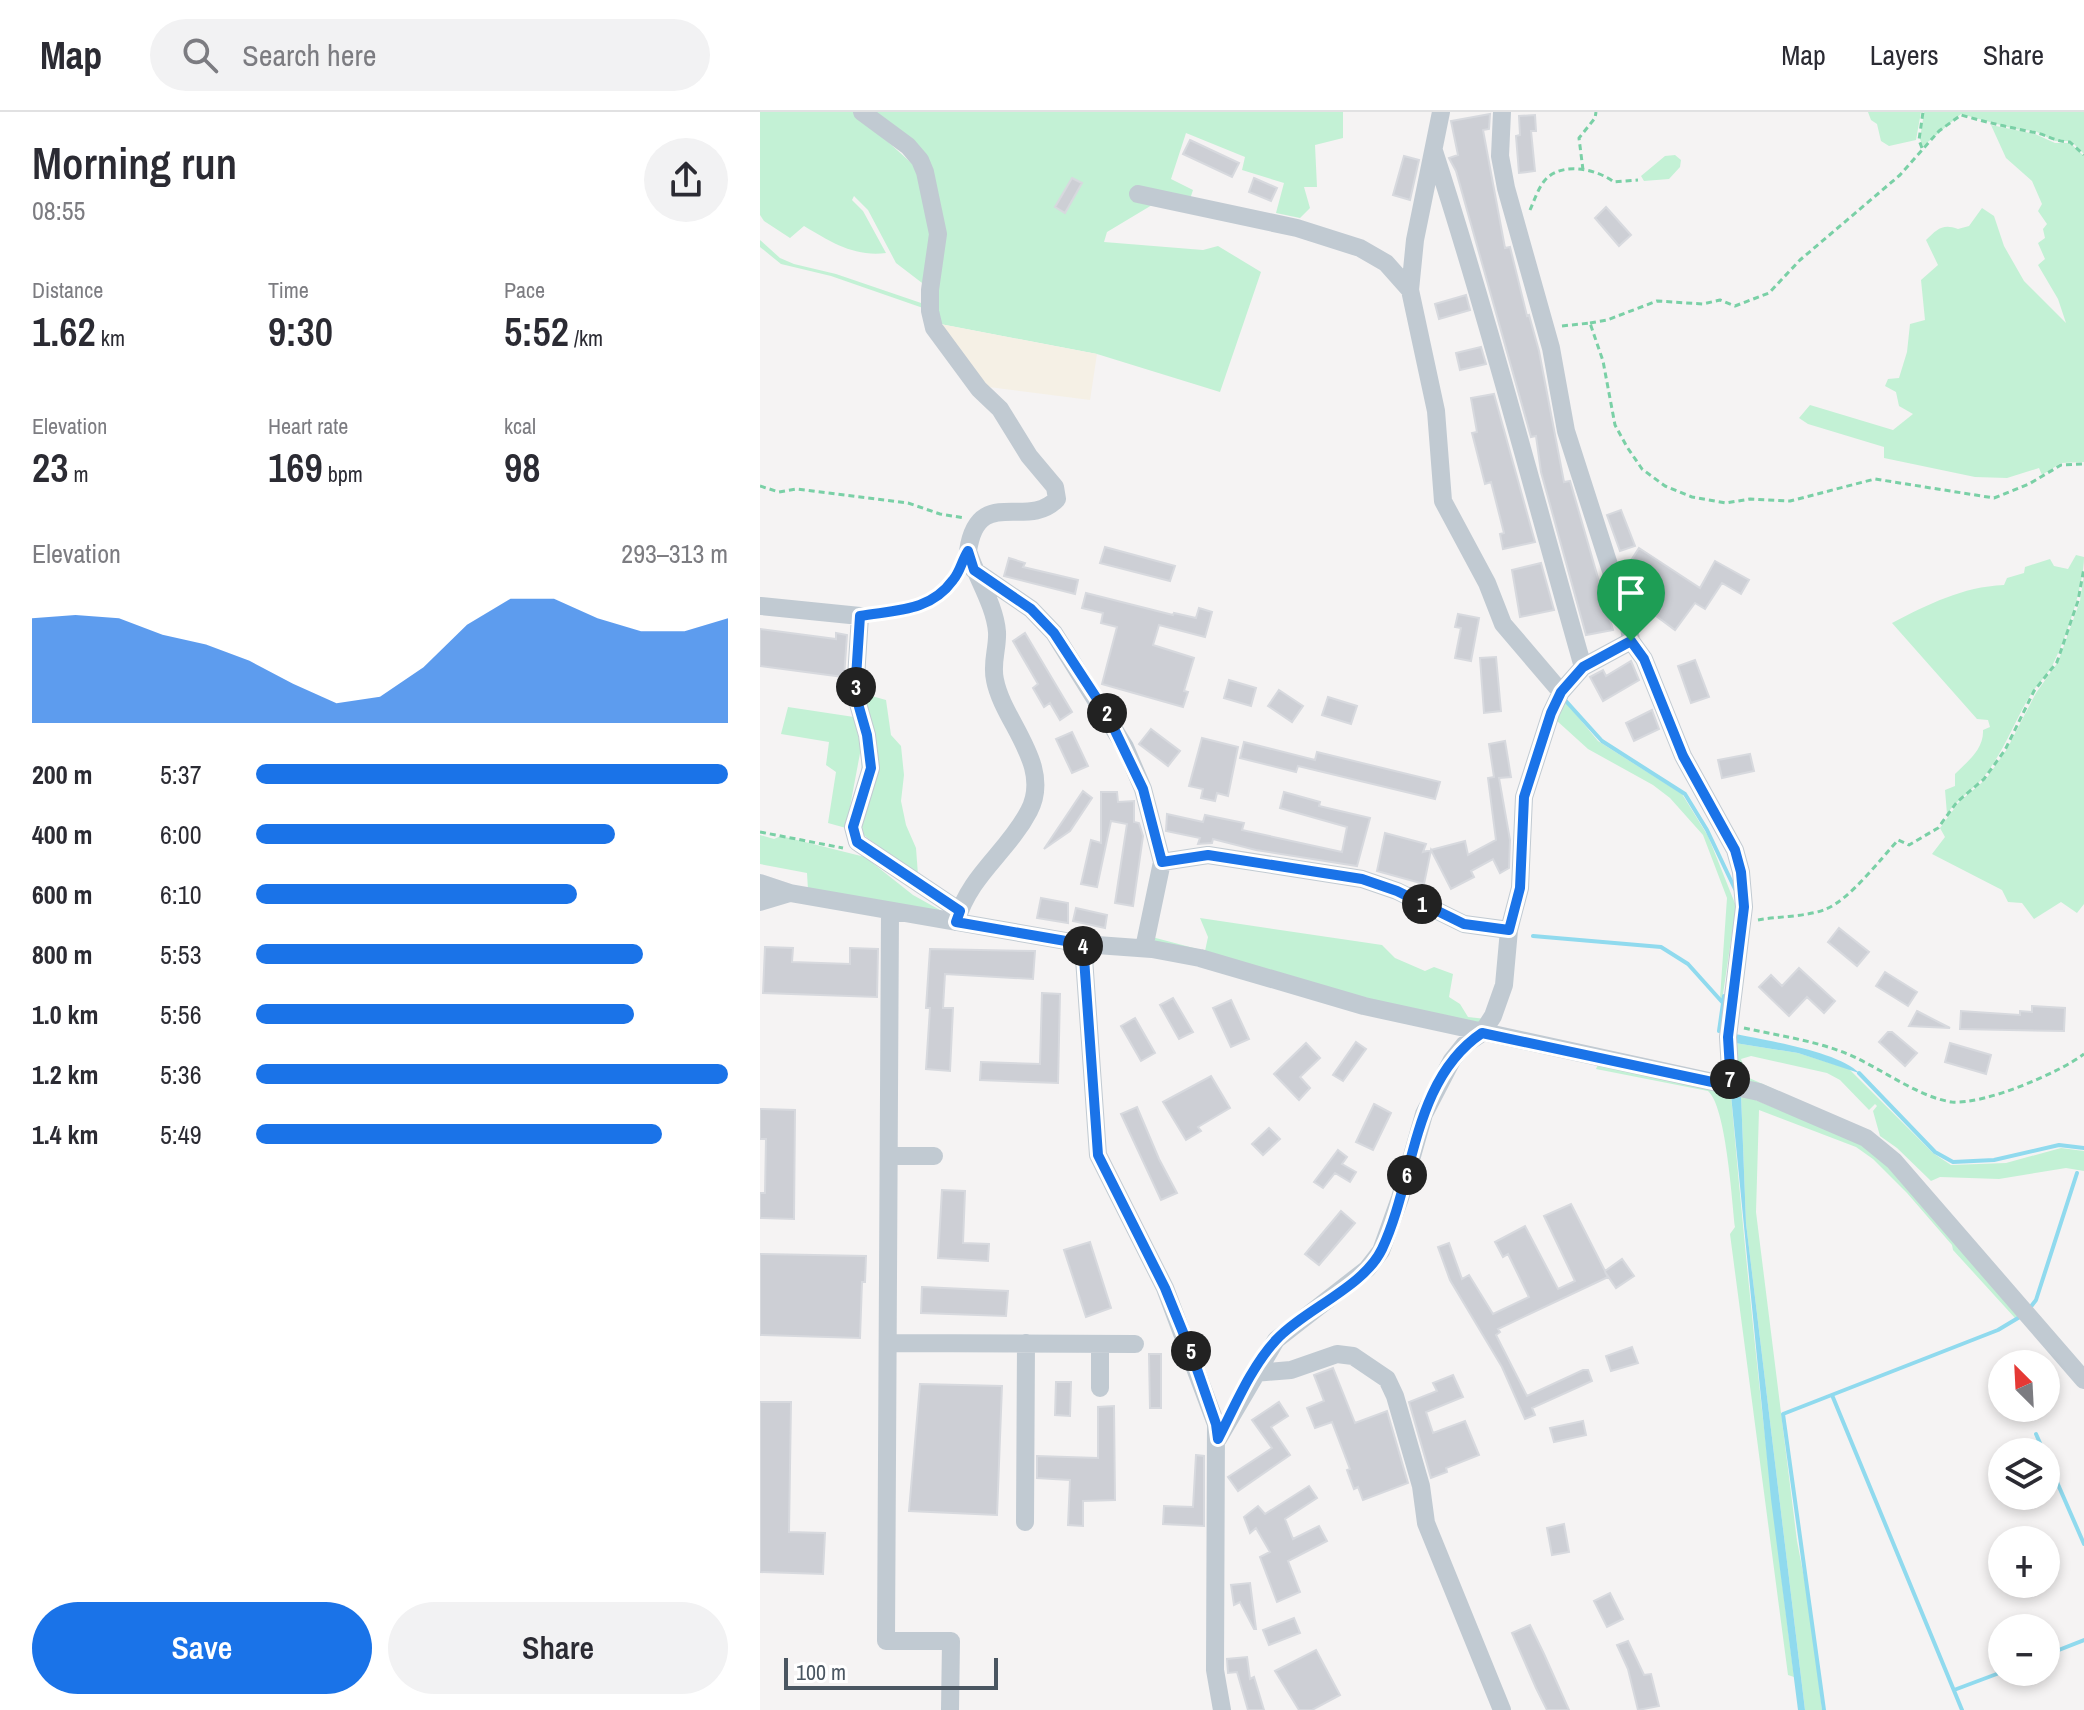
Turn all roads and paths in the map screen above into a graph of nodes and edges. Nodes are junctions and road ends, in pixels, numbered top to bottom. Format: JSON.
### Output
{"nodes":[{"id":1,"x":862,"y":112,"type":"edge"},
{"id":2,"x":1441,"y":112,"type":"edge"},
{"id":3,"x":1502,"y":112,"type":"edge"},
{"id":4,"x":1596,"y":112,"type":"edge"},
{"id":5,"x":1923,"y":112,"type":"edge"},
{"id":6,"x":1922,"y":148,"type":"junction"},
{"id":7,"x":1434,"y":151,"type":"junction"},
{"id":8,"x":2084,"y":155,"type":"edge"},
{"id":9,"x":1583,"y":170,"type":"junction"},
{"id":10,"x":1638,"y":180,"type":"dead end"},
{"id":11,"x":1138,"y":194,"type":"dead end"},
{"id":12,"x":1528,"y":215,"type":"dead end"},
{"id":13,"x":1410,"y":290,"type":"junction"},
{"id":14,"x":1590,"y":323,"type":"junction"},
{"id":15,"x":1546,"y":328,"type":"junction"},
{"id":16,"x":2084,"y":464,"type":"edge"},
{"id":17,"x":760,"y":486,"type":"edge"},
{"id":18,"x":979,"y":526,"type":"junction"},
{"id":19,"x":968,"y":551,"type":"junction"},
{"id":20,"x":2084,"y":568,"type":"edge"},
{"id":21,"x":974,"y":570,"type":"junction"},
{"id":22,"x":761,"y":606,"type":"edge"},
{"id":23,"x":860,"y":616,"type":"junction"},
{"id":24,"x":1631,"y":641,"type":"junction"},
{"id":25,"x":1583,"y":667,"type":"junction"},
{"id":26,"x":1561,"y":692,"type":"junction"},
{"id":27,"x":760,"y":832,"type":"edge"},
{"id":28,"x":857,"y":842,"type":"junction"},
{"id":29,"x":1162,"y":862,"type":"junction"},
{"id":30,"x":760,"y":883,"type":"edge"},
{"id":31,"x":790,"y":893,"type":"junction"},
{"id":32,"x":760,"y":902,"type":"edge"},
{"id":33,"x":890,"y":911,"type":"junction"},
{"id":34,"x":958,"y":916,"type":"junction"},
{"id":35,"x":1742,"y":924,"type":"junction"},
{"id":36,"x":1509,"y":930,"type":"junction"},
{"id":37,"x":1083,"y":944,"type":"junction"},
{"id":38,"x":1144,"y":948,"type":"junction"},
{"id":39,"x":1730,"y":1024,"type":"junction"},
{"id":40,"x":1482,"y":1033,"type":"junction"},
{"id":41,"x":2084,"y":1054,"type":"edge"},
{"id":42,"x":1731,"y":1086,"type":"junction"},
{"id":43,"x":889,"y":1156,"type":"junction"},
{"id":44,"x":934,"y":1156,"type":"dead end"},
{"id":45,"x":888,"y":1343,"type":"junction"},
{"id":46,"x":1026,"y":1343,"type":"junction"},
{"id":47,"x":1100,"y":1344,"type":"junction"},
{"id":48,"x":1135,"y":1344,"type":"dead end"},
{"id":49,"x":1254,"y":1373,"type":"junction"},
{"id":50,"x":2084,"y":1380,"type":"edge"},
{"id":51,"x":1100,"y":1388,"type":"dead end"},
{"id":52,"x":1218,"y":1439,"type":"junction"},
{"id":53,"x":1025,"y":1522,"type":"dead end"},
{"id":54,"x":950,"y":1710,"type":"edge"},
{"id":55,"x":1222,"y":1710,"type":"edge"},
{"id":56,"x":1502,"y":1710,"type":"edge"}],
"edges":[{"from":1,"to":18,"type":"street"},
{"from":2,"to":7,"type":"street"},
{"from":3,"to":15,"type":"street"},
{"from":4,"to":9,"type":"path"},
{"from":5,"to":6,"type":"path"},
{"from":6,"to":8,"type":"path"},
{"from":6,"to":14,"type":"path"},
{"from":7,"to":13,"type":"street"},
{"from":7,"to":25,"type":"street"},
{"from":9,"to":10,"type":"path"},
{"from":9,"to":12,"type":"path"},
{"from":11,"to":13,"type":"street"},
{"from":13,"to":26,"type":"street"},
{"from":14,"to":15,"type":"path"},
{"from":14,"to":16,"type":"path"},
{"from":15,"to":24,"type":"street"},
{"from":17,"to":18,"type":"path"},
{"from":18,"to":19,"type":"street"},
{"from":19,"to":21,"type":"street"},
{"from":19,"to":23,"type":"path"},
{"from":20,"to":35,"type":"path"},
{"from":21,"to":29,"type":"street"},
{"from":21,"to":34,"type":"street"},
{"from":22,"to":23,"type":"street"},
{"from":23,"to":28,"type":"street"},
{"from":24,"to":25,"type":"street"},
{"from":24,"to":35,"type":"street"},
{"from":25,"to":26,"type":"street"},
{"from":26,"to":36,"type":"street"},
{"from":27,"to":28,"type":"path"},
{"from":28,"to":34,"type":"street"},
{"from":29,"to":36,"type":"street"},
{"from":29,"to":38,"type":"street"},
{"from":30,"to":31,"type":"street"},
{"from":31,"to":32,"type":"street"},
{"from":31,"to":33,"type":"street"},
{"from":33,"to":34,"type":"street"},
{"from":33,"to":43,"type":"street"},
{"from":34,"to":37,"type":"street"},
{"from":35,"to":39,"type":"street"},
{"from":36,"to":40,"type":"street"},
{"from":37,"to":38,"type":"street"},
{"from":37,"to":52,"type":"street"},
{"from":38,"to":40,"type":"street"},
{"from":39,"to":41,"type":"path"},
{"from":39,"to":42,"type":"street"},
{"from":40,"to":42,"type":"street"},
{"from":40,"to":49,"type":"street"},
{"from":42,"to":50,"type":"street"},
{"from":43,"to":44,"type":"street"},
{"from":43,"to":45,"type":"street"},
{"from":45,"to":46,"type":"street"},
{"from":45,"to":54,"type":"street"},
{"from":46,"to":47,"type":"street"},
{"from":46,"to":53,"type":"street"},
{"from":47,"to":48,"type":"street"},
{"from":47,"to":51,"type":"street"},
{"from":49,"to":52,"type":"street"},
{"from":49,"to":56,"type":"street"},
{"from":52,"to":55,"type":"street"}]}
